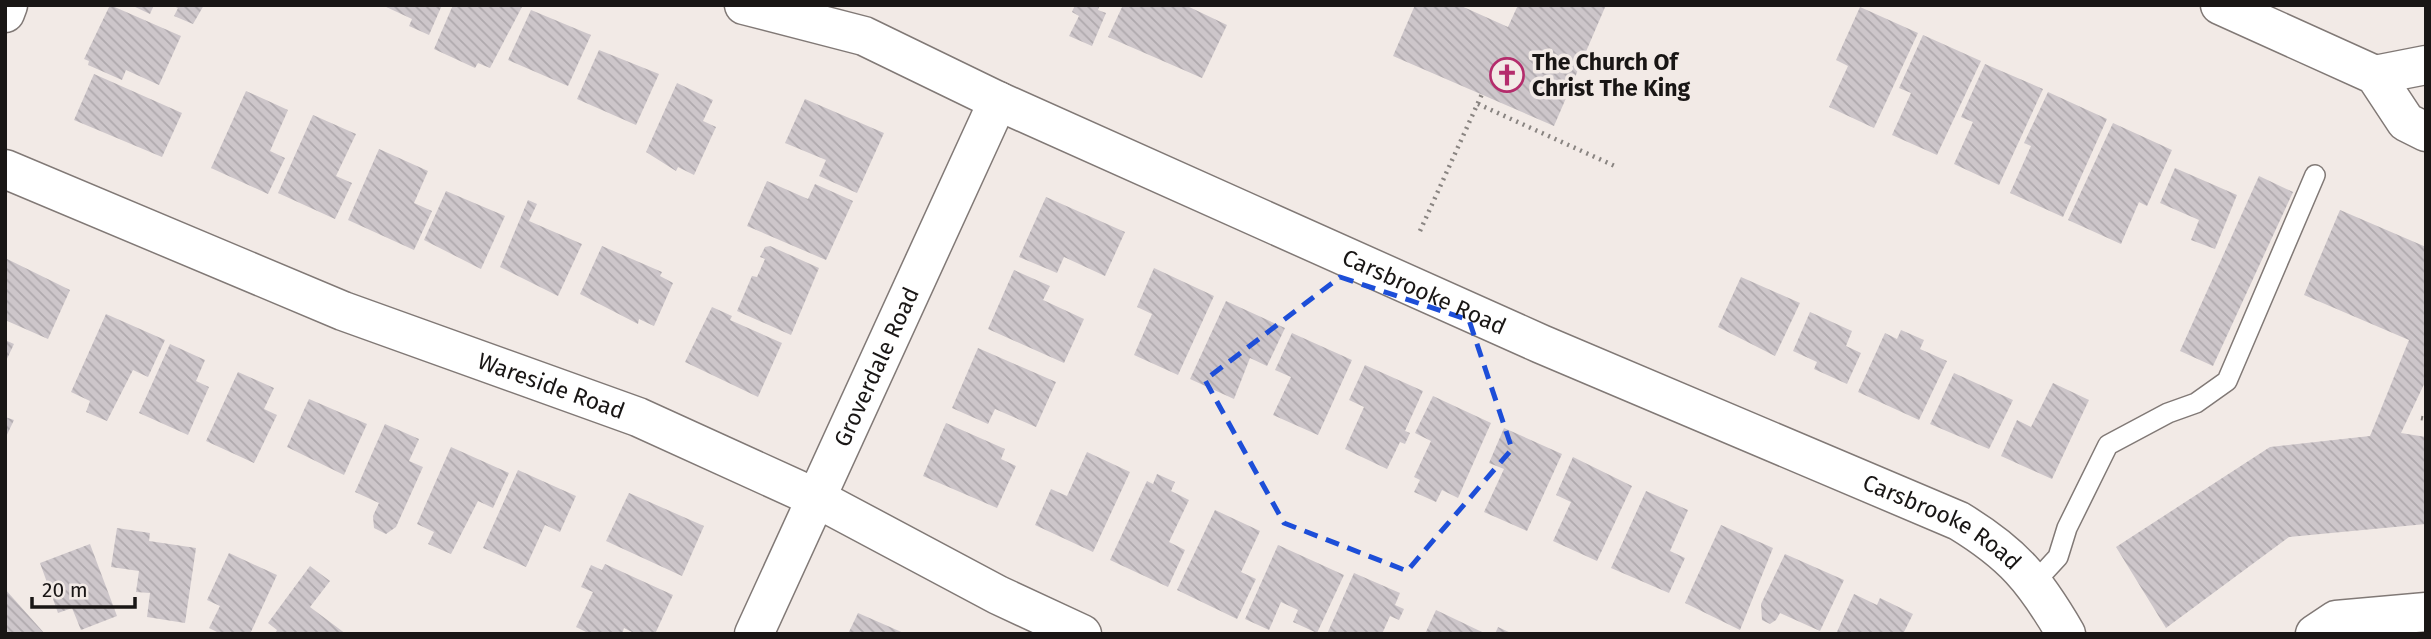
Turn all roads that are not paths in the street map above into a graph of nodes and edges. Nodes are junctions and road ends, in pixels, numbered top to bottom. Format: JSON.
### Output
{"nodes":[{"id":1,"x":8,"y":5,"type":"edge"},
{"id":2,"x":744,"y":5,"type":"edge"},
{"id":3,"x":2220,"y":5,"type":"edge"},
{"id":4,"x":5,"y":13,"type":"edge"},
{"id":5,"x":2426,"y":65,"type":"edge"},
{"id":6,"x":2375,"y":75,"type":"junction"},
{"id":7,"x":998,"y":101,"type":"junction"},
{"id":8,"x":2426,"y":132,"type":"edge"},
{"id":9,"x":5,"y":169,"type":"edge"},
{"id":10,"x":2315,"y":175,"type":"dead end"},
{"id":11,"x":816,"y":498,"type":"junction"},
{"id":12,"x":2034,"y":583,"type":"junction"},
{"id":13,"x":2426,"y":612,"type":"edge"},
{"id":14,"x":754,"y":634,"type":"edge"},
{"id":15,"x":1082,"y":634,"type":"edge"},
{"id":16,"x":2066,"y":634,"type":"edge"},
{"id":17,"x":2315,"y":634,"type":"edge"}],
"edges":[{"from":1,"to":4,"type":"street"},
{"from":2,"to":7,"type":"street","name":"Carsbrooke Road"},
{"from":3,"to":6,"type":"street"},
{"from":5,"to":6,"type":"street"},
{"from":6,"to":8,"type":"street"},
{"from":7,"to":11,"type":"street","name":"Groverdale Road"},
{"from":7,"to":12,"type":"street","name":"Carsbrooke Road"},
{"from":9,"to":11,"type":"street","name":"Wareside Road"},
{"from":10,"to":12,"type":"lane"},
{"from":11,"to":14,"type":"street","name":"Groverdale Road"},
{"from":11,"to":15,"type":"street","name":"Wareside Road"},
{"from":12,"to":16,"type":"street","name":"Carsbrooke Road"},
{"from":13,"to":17,"type":"street"}]}
